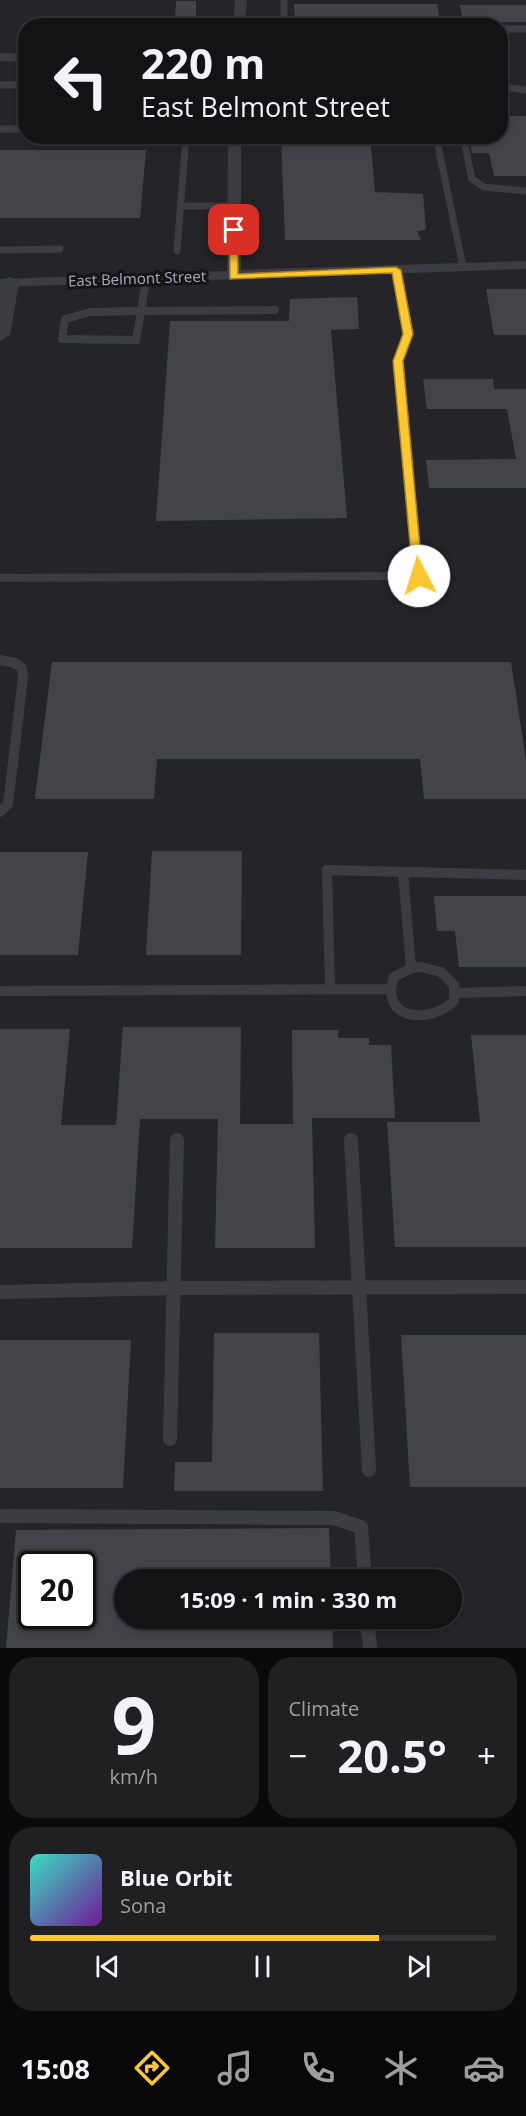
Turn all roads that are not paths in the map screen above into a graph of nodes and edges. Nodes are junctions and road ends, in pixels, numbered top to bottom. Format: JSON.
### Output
{"nodes":[{"id":1,"x":241,"y":0,"type":"edge"},
{"id":2,"x":284,"y":0,"type":"edge"},
{"id":3,"x":240,"y":18,"type":"edge"},
{"id":4,"x":284,"y":18,"type":"edge"},
{"id":5,"x":508,"y":29,"type":"edge"},
{"id":6,"x":526,"y":29,"type":"edge"},
{"id":7,"x":0,"y":57,"type":"edge"},
{"id":8,"x":18,"y":58,"type":"edge"},
{"id":9,"x":0,"y":85,"type":"edge"},
{"id":10,"x":18,"y":85,"type":"edge"},
{"id":11,"x":508,"y":88,"type":"edge"},
{"id":12,"x":526,"y":90,"type":"edge"},
{"id":13,"x":0,"y":129,"type":"edge"},
{"id":14,"x":18,"y":129,"type":"edge"},
{"id":15,"x":185,"y":144,"type":"edge"},
{"id":16,"x":235,"y":144,"type":"edge"},
{"id":17,"x":438,"y":144,"type":"edge"},
{"id":18,"x":465,"y":144,"type":"edge"},
{"id":19,"x":526,"y":190,"type":"edge"},
{"id":20,"x":181,"y":206,"type":"junction"},
{"id":21,"x":234,"y":206,"type":"junction"},
{"id":22,"x":60,"y":249,"type":"dead end"},
{"id":23,"x":0,"y":250,"type":"edge"},
{"id":24,"x":177,"y":251,"type":"dead end"},
{"id":25,"x":526,"y":265,"type":"edge"},
{"id":26,"x":463,"y":267,"type":"junction"},
{"id":27,"x":396,"y":270,"type":"junction"},
{"id":28,"x":234,"y":277,"type":"junction"},
{"id":29,"x":146,"y":278,"type":"junction"},
{"id":30,"x":5,"y":283,"type":"edge"},
{"id":31,"x":275,"y":310,"type":"dead end"},
{"id":32,"x":141,"y":311,"type":"junction"},
{"id":33,"x":0,"y":335,"type":"edge"},
{"id":34,"x":0,"y":578,"type":"edge"},
{"id":35,"x":0,"y":660,"type":"edge"},
{"id":36,"x":0,"y":812,"type":"edge"},
{"id":37,"x":403,"y":872,"type":"junction"},
{"id":38,"x":526,"y":874,"type":"edge"},
{"id":39,"x":411,"y":968,"type":"junction"},
{"id":40,"x":330,"y":989,"type":"junction"},
{"id":41,"x":390,"y":989,"type":"junction"},
{"id":42,"x":0,"y":990,"type":"edge"},
{"id":43,"x":526,"y":991,"type":"edge"},
{"id":44,"x":456,"y":993,"type":"junction"},
{"id":45,"x":177,"y":1140,"type":"dead end"},
{"id":46,"x":351,"y":1140,"type":"dead end"},
{"id":47,"x":360,"y":1287,"type":"junction"},
{"id":48,"x":526,"y":1287,"type":"edge"},
{"id":49,"x":173,"y":1288,"type":"junction"},
{"id":50,"x":0,"y":1292,"type":"edge"},
{"id":51,"x":170,"y":1438,"type":"dead end"},
{"id":52,"x":369,"y":1470,"type":"dead end"},
{"id":53,"x":0,"y":1516,"type":"edge"},
{"id":54,"x":364,"y":1569,"type":"edge"},
{"id":55,"x":368,"y":1629,"type":"edge"},
{"id":56,"x":369,"y":1648,"type":"edge"}],
"edges":[{"from":1,"to":3,"type":"street"},
{"from":2,"to":4,"type":"lane"},
{"from":5,"to":6,"type":"lane"},
{"from":7,"to":8,"type":"street"},
{"from":9,"to":10,"type":"lane"},
{"from":11,"to":12,"type":"lane"},
{"from":13,"to":14,"type":"lane"},
{"from":15,"to":20,"type":"lane"},
{"from":16,"to":21,"type":"street"},
{"from":17,"to":26,"type":"lane"},
{"from":18,"to":19,"type":"lane"},
{"from":20,"to":21,"type":"lane"},
{"from":20,"to":24,"type":"lane"},
{"from":21,"to":28,"type":"street"},
{"from":22,"to":23,"type":"lane"},
{"from":25,"to":26,"type":"street","name":"East Belmont Street"},
{"from":26,"to":27,"type":"street","name":"East Belmont Street"},
{"from":27,"to":28,"type":"street","name":"East Belmont Street"},
{"from":27,"to":34,"type":"lane"},
{"from":28,"to":29,"type":"street","name":"East Belmont Street"},
{"from":29,"to":30,"type":"street","name":"East Belmont Street"},
{"from":29,"to":32,"type":"lane"},
{"from":30,"to":33,"type":"street"},
{"from":31,"to":32,"type":"lane"},
{"from":32,"to":32,"type":"lane"},
{"from":35,"to":36,"type":"lane"},
{"from":37,"to":38,"type":"lane"},
{"from":37,"to":39,"type":"lane"},
{"from":37,"to":40,"type":"lane"},
{"from":39,"to":41,"type":"lane"},
{"from":39,"to":44,"type":"lane"},
{"from":40,"to":41,"type":"lane"},
{"from":40,"to":42,"type":"lane"},
{"from":41,"to":44,"type":"lane"},
{"from":43,"to":44,"type":"lane"},
{"from":45,"to":49,"type":"lane"},
{"from":46,"to":47,"type":"lane"},
{"from":47,"to":48,"type":"lane"},
{"from":47,"to":49,"type":"lane"},
{"from":47,"to":52,"type":"lane"},
{"from":49,"to":50,"type":"lane"},
{"from":49,"to":51,"type":"lane"},
{"from":53,"to":54,"type":"lane"},
{"from":55,"to":56,"type":"lane"}]}
